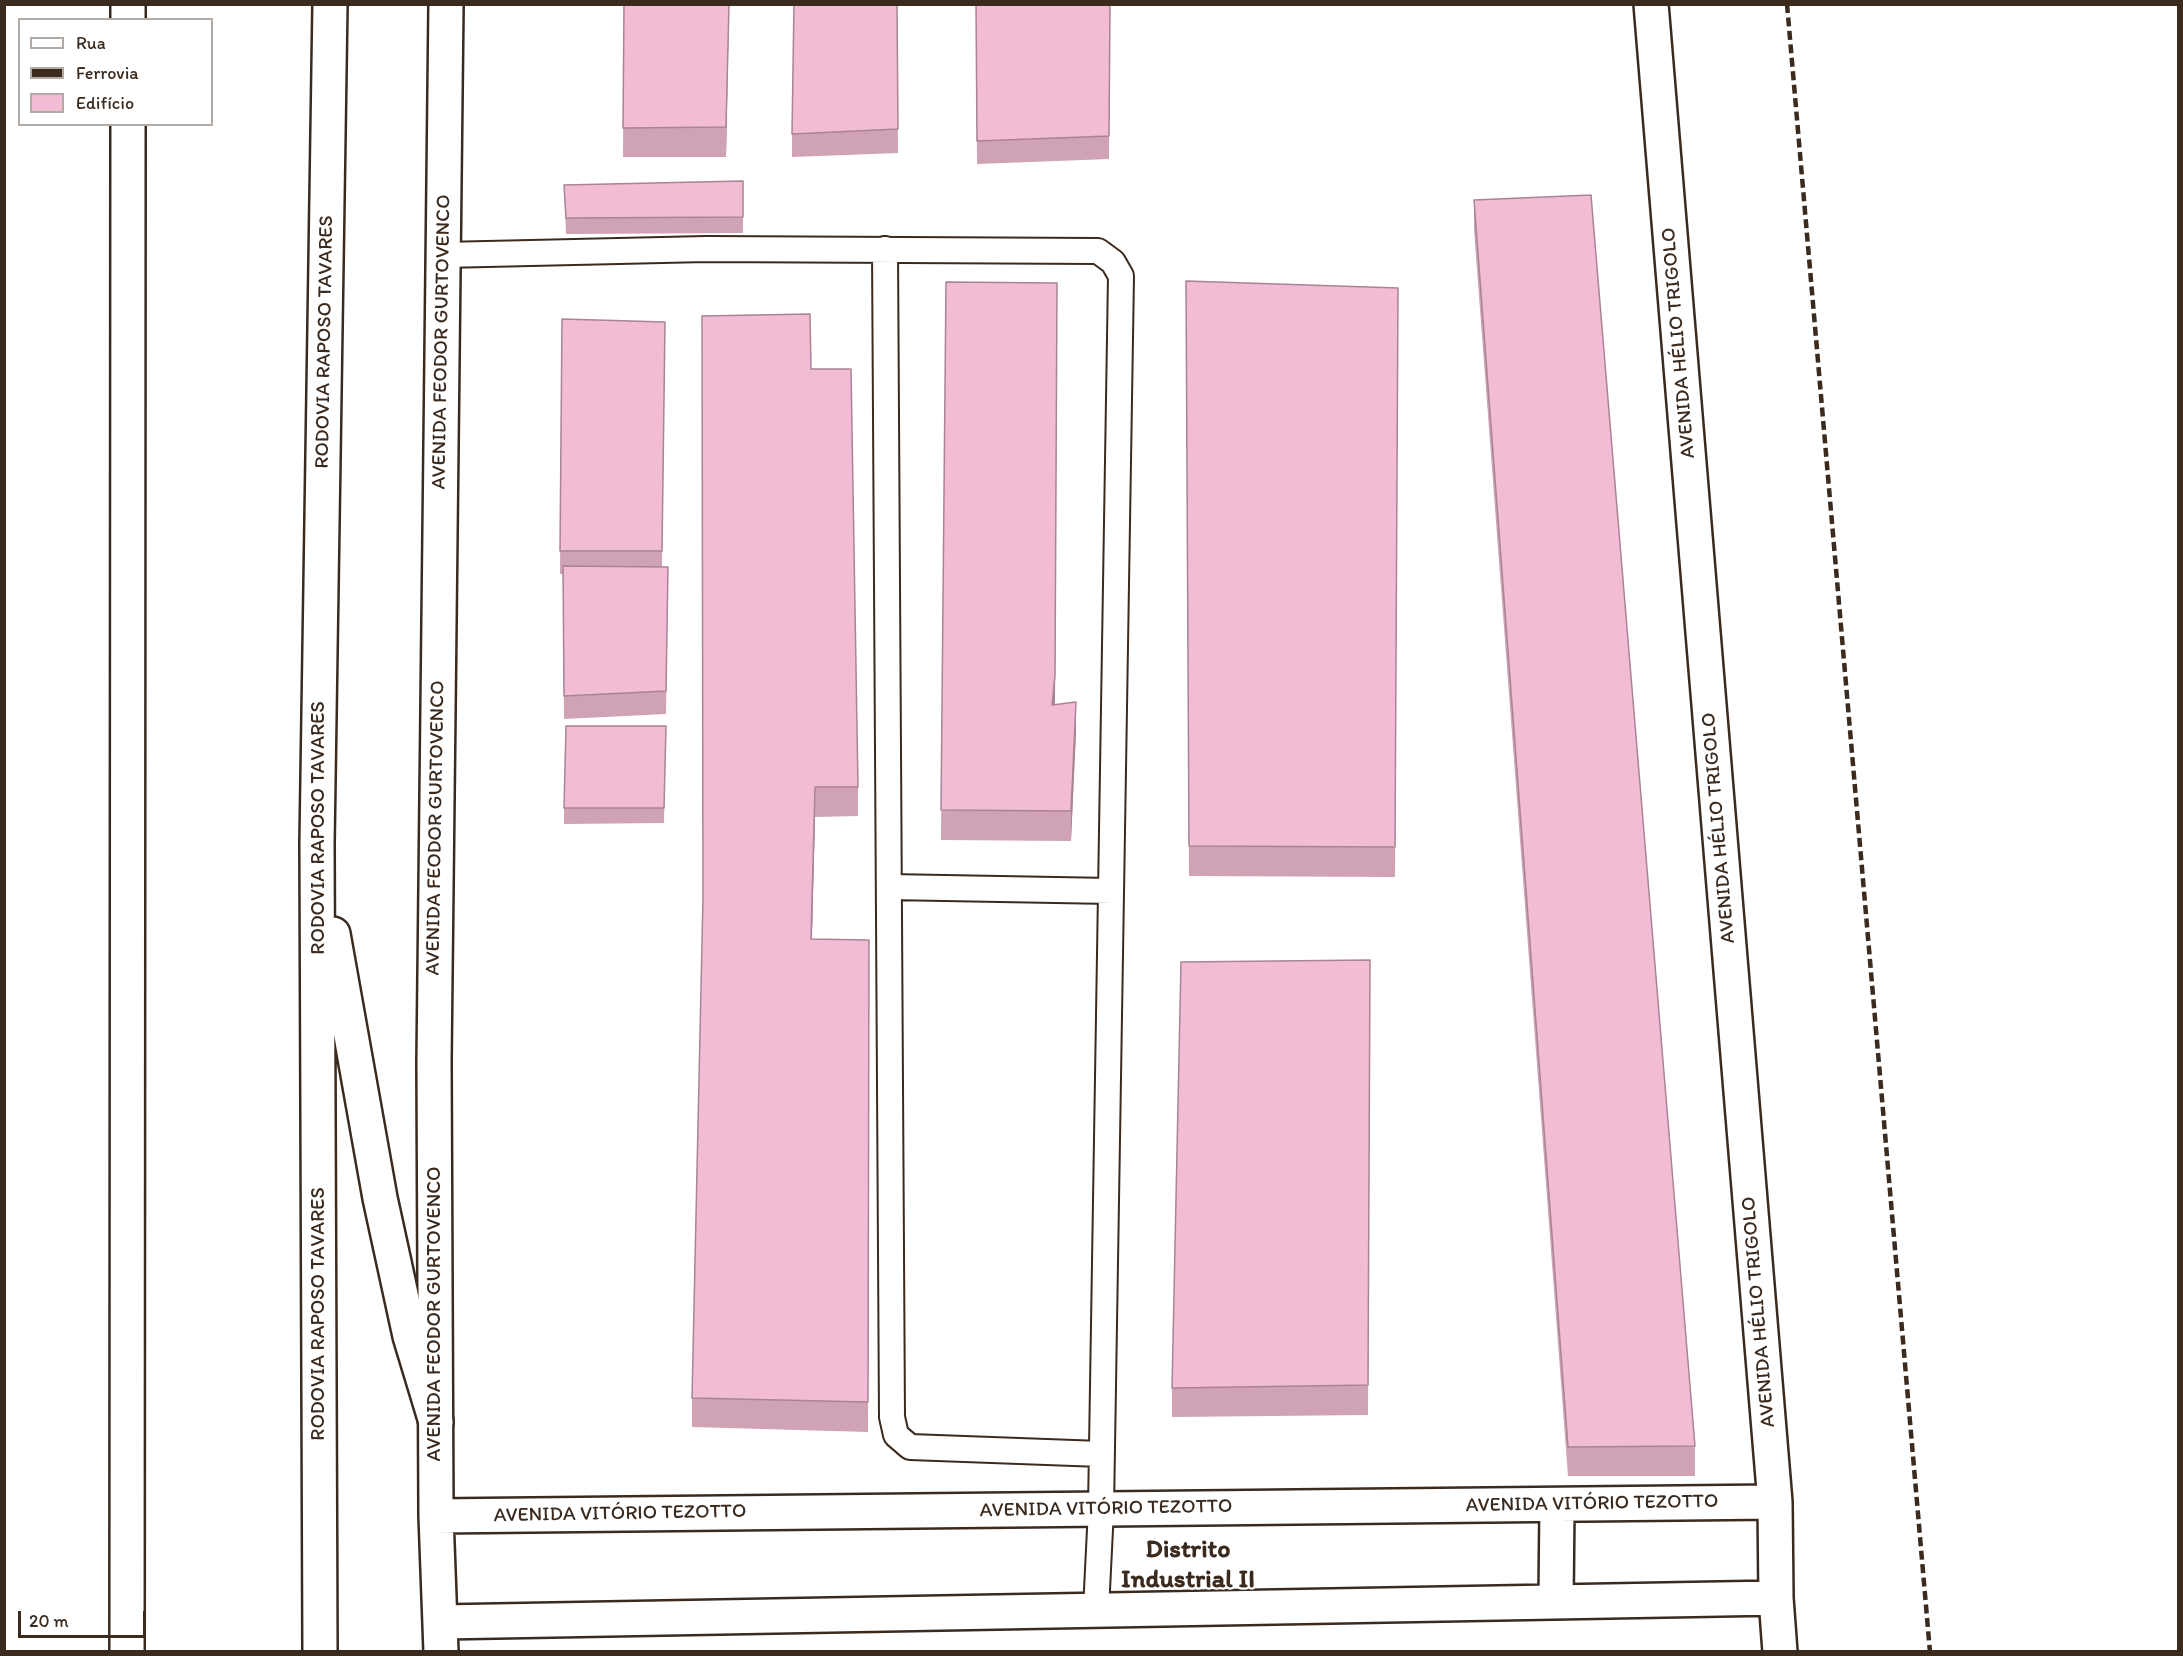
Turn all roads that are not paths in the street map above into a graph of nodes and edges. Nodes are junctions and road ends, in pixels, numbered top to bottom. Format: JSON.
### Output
{"nodes":[{"id":1,"x":330,"y":4,"type":"edge"},
{"id":2,"x":446,"y":4,"type":"edge"},
{"id":3,"x":1651,"y":4,"type":"edge"},
{"id":4,"x":128,"y":126,"type":"edge"},
{"id":5,"x":885,"y":249,"type":"junction"},
{"id":6,"x":443,"y":255,"type":"junction"},
{"id":7,"x":317,"y":843,"type":"junction"},
{"id":8,"x":889,"y":887,"type":"junction"},
{"id":9,"x":1111,"y":891,"type":"junction"},
{"id":10,"x":436,"y":1422,"type":"junction"},
{"id":11,"x":1101,"y":1454,"type":"junction"},
{"id":12,"x":1775,"y":1502,"type":"junction"},
{"id":13,"x":1557,"y":1504,"type":"junction"},
{"id":14,"x":1101,"y":1509,"type":"junction"},
{"id":15,"x":436,"y":1516,"type":"junction"},
{"id":16,"x":1776,"y":1598,"type":"junction"},
{"id":17,"x":1556,"y":1602,"type":"junction"},
{"id":18,"x":1096,"y":1611,"type":"junction"},
{"id":19,"x":441,"y":1637,"type":"edge"},
{"id":20,"x":127,"y":1652,"type":"edge"},
{"id":21,"x":320,"y":1652,"type":"edge"},
{"id":22,"x":1780,"y":1652,"type":"edge"}],
"edges":[{"from":1,"to":7,"type":"main road","name":"RODOVIA RAPOSO TAVARES"},
{"from":2,"to":6,"type":"main road","name":"AVENIDA FEODOR GURTOVENCO"},
{"from":3,"to":12,"type":"main road","name":"AVENIDA HÉLIO TRIGOLO"},
{"from":4,"to":20,"type":"main road"},
{"from":5,"to":6,"type":"lane"},
{"from":5,"to":8,"type":"lane"},
{"from":5,"to":9,"type":"lane"},
{"from":6,"to":10,"type":"main road","name":"AVENIDA FEODOR GURTOVENCO"},
{"from":7,"to":10,"type":"main road"},
{"from":7,"to":21,"type":"main road","name":"RODOVIA RAPOSO TAVARES"},
{"from":8,"to":9,"type":"lane"},
{"from":8,"to":11,"type":"lane"},
{"from":9,"to":11,"type":"lane"},
{"from":10,"to":15,"type":"main road","name":"AVENIDA FEODOR GURTOVENCO"},
{"from":11,"to":14,"type":"lane"},
{"from":12,"to":13,"type":"main road","name":"AVENIDA VITÓRIO TEZOTTO"},
{"from":12,"to":16,"type":"main road","name":"AVENIDA HÉLIO TRIGOLO"},
{"from":13,"to":14,"type":"main road","name":"AVENIDA VITÓRIO TEZOTTO"},
{"from":13,"to":17,"type":"main road"},
{"from":14,"to":15,"type":"main road","name":"AVENIDA VITÓRIO TEZOTTO"},
{"from":14,"to":18,"type":"lane"},
{"from":15,"to":19,"type":"main road","name":"AVENIDA FEODOR GURTOVENCO"},
{"from":16,"to":17,"type":"main road"},
{"from":16,"to":22,"type":"main road","name":"AVENIDA HÉLIO TRIGOLO"},
{"from":17,"to":18,"type":"main road"},
{"from":18,"to":19,"type":"main road"}]}
